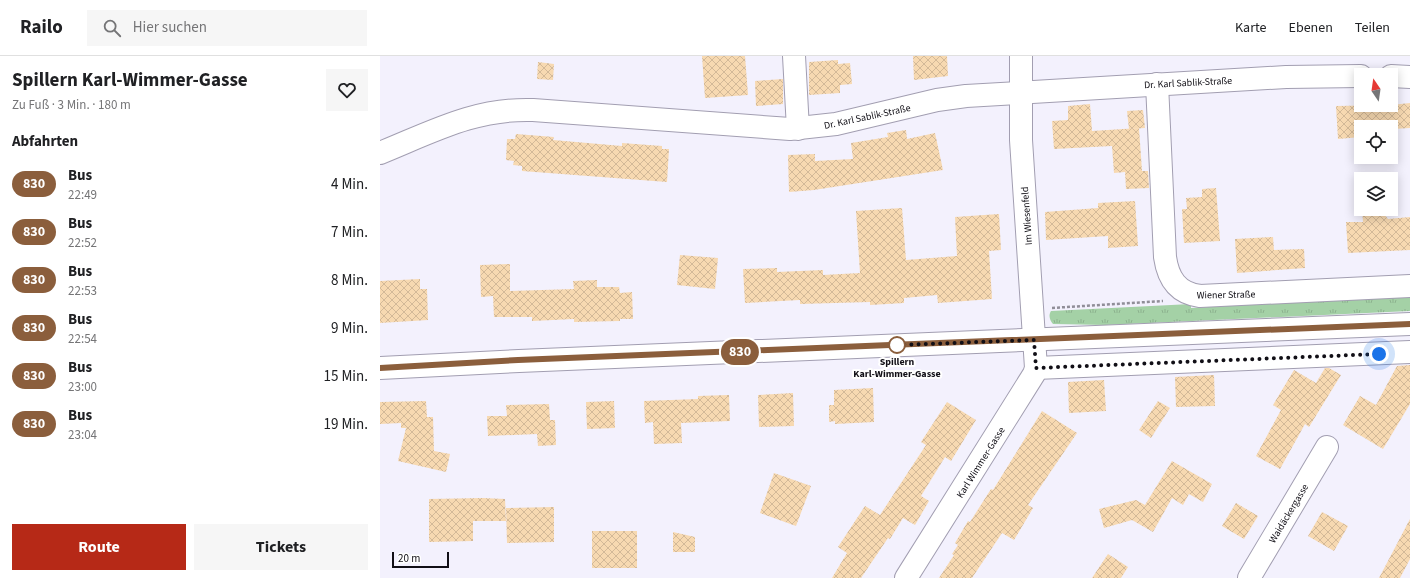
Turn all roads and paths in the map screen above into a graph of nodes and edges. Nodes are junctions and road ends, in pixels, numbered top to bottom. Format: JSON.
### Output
{"nodes":[{"id":1,"x":794,"y":56,"type":"edge"},
{"id":2,"x":1021,"y":56,"type":"edge"},
{"id":3,"x":1354,"y":76,"type":"edge"},
{"id":4,"x":1398,"y":76,"type":"edge"},
{"id":5,"x":1410,"y":77,"type":"edge"},
{"id":6,"x":1157,"y":84,"type":"junction"},
{"id":7,"x":1022,"y":93,"type":"junction"},
{"id":8,"x":798,"y":129,"type":"junction"},
{"id":9,"x":380,"y":153,"type":"edge"},
{"id":10,"x":1410,"y":286,"type":"edge"},
{"id":11,"x":1183,"y":291,"type":"junction"},
{"id":12,"x":1031,"y":310,"type":"junction"},
{"id":13,"x":1410,"y":324,"type":"edge"},
{"id":14,"x":1034,"y":340,"type":"junction"},
{"id":15,"x":1410,"y":352,"type":"edge"},
{"id":16,"x":380,"y":368,"type":"edge"},
{"id":17,"x":1036,"y":368,"type":"junction"},
{"id":18,"x":1327,"y":447,"type":"dead end"},
{"id":19,"x":906,"y":578,"type":"edge"},
{"id":20,"x":1249,"y":578,"type":"edge"}],
"edges":[{"from":1,"to":8,"type":"street"},
{"from":2,"to":7,"type":"street","name":"Im Wiesenfeld"},
{"from":3,"to":6,"type":"street","name":"Dr. Karl Sablik-Straße"},
{"from":4,"to":5,"type":"street"},
{"from":6,"to":7,"type":"street","name":"Dr. Karl Sablik-Straße"},
{"from":6,"to":11,"type":"street","name":"Wiener Straße"},
{"from":7,"to":8,"type":"street","name":"Dr. Karl Sablik-Straße"},
{"from":7,"to":12,"type":"street","name":"Im Wiesenfeld"},
{"from":8,"to":9,"type":"street","name":"Dr. Karl Sablik-Straße"},
{"from":10,"to":11,"type":"street","name":"Wiener Straße"},
{"from":11,"to":12,"type":"path"},
{"from":12,"to":14,"type":"street","name":"Im Wiesenfeld"},
{"from":13,"to":14,"type":"street"},
{"from":14,"to":16,"type":"street"},
{"from":14,"to":17,"type":"street","name":"Karl Wimmer-Gasse"},
{"from":15,"to":17,"type":"street"},
{"from":17,"to":19,"type":"street","name":"Karl Wimmer-Gasse"},
{"from":18,"to":20,"type":"street","name":"Waidäckergasse"}]}
